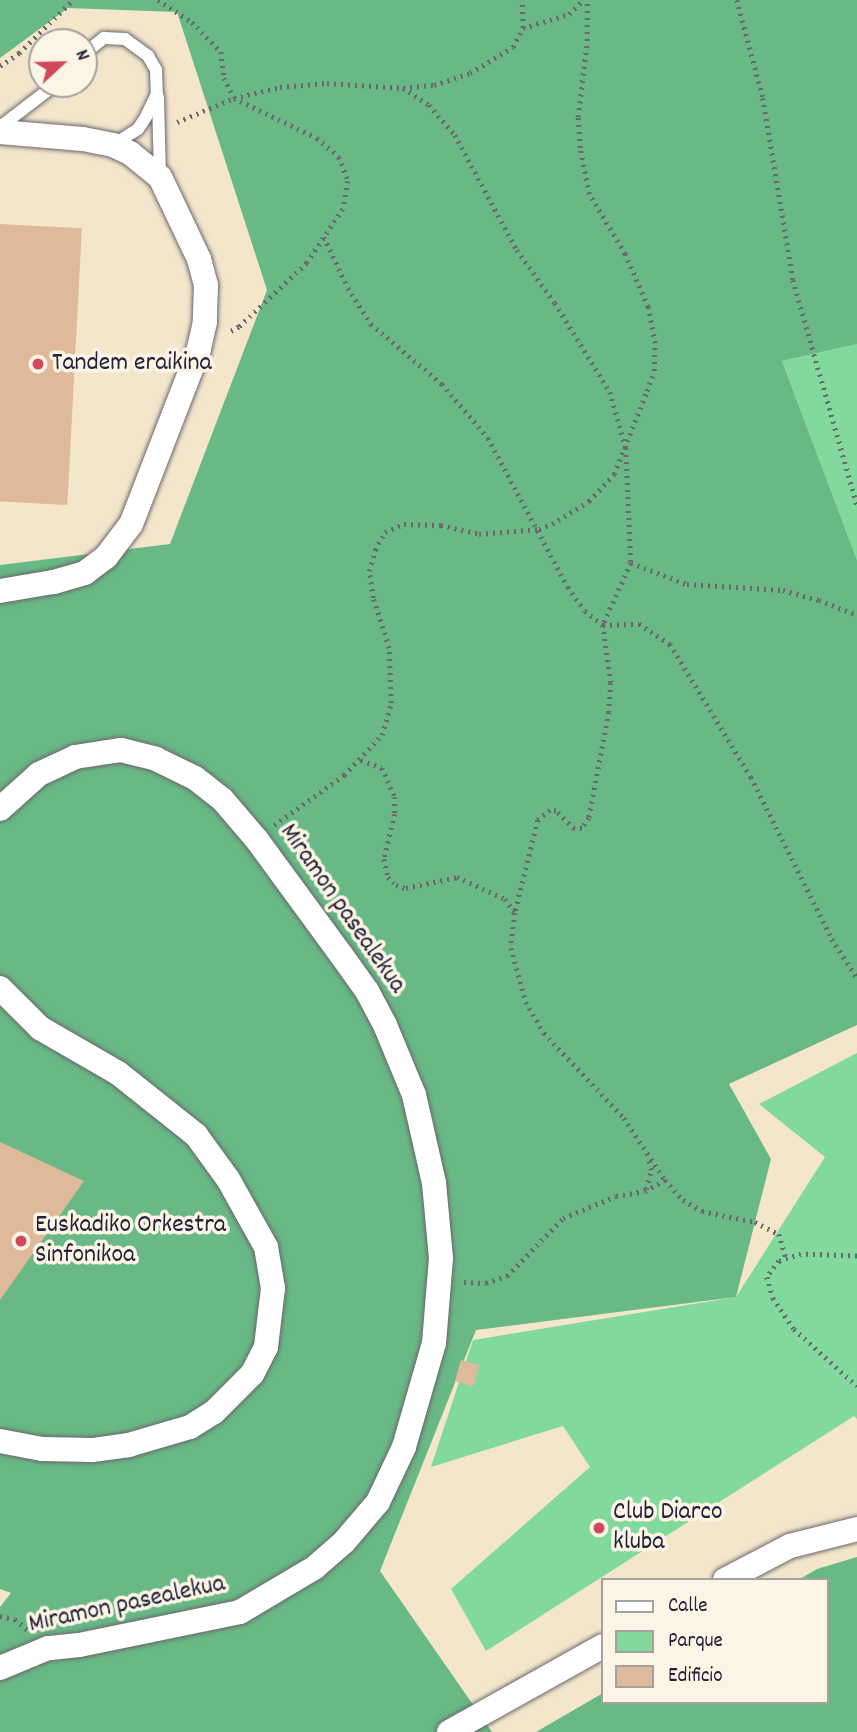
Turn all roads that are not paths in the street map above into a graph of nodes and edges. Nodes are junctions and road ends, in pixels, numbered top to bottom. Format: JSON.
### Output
{"nodes":[{"id":1,"x":98,"y":43,"type":"edge"},
{"id":2,"x":158,"y":94,"type":"junction"},
{"id":3,"x":39,"y":98,"type":"edge"},
{"id":4,"x":0,"y":130,"type":"edge"},
{"id":5,"x":113,"y":145,"type":"junction"},
{"id":6,"x":160,"y":177,"type":"junction"},
{"id":7,"x":0,"y":590,"type":"edge"},
{"id":8,"x":0,"y":809,"type":"edge"},
{"id":9,"x":0,"y":988,"type":"edge"},
{"id":10,"x":0,"y":1441,"type":"edge"},
{"id":11,"x":857,"y":1529,"type":"edge"},
{"id":12,"x":729,"y":1578,"type":"edge"},
{"id":13,"x":602,"y":1647,"type":"edge"},
{"id":14,"x":0,"y":1668,"type":"edge"},
{"id":15,"x":449,"y":1732,"type":"edge"}],
"edges":[{"from":1,"to":2,"type":"lane"},
{"from":2,"to":5,"type":"lane"},
{"from":2,"to":6,"type":"lane"},
{"from":3,"to":4,"type":"lane"},
{"from":4,"to":5,"type":"street"},
{"from":5,"to":6,"type":"street"},
{"from":6,"to":7,"type":"street"},
{"from":8,"to":14,"type":"street","name":"Miramon pasealekua"},
{"from":9,"to":10,"type":"street"},
{"from":11,"to":12,"type":"street"},
{"from":13,"to":15,"type":"street"}]}
